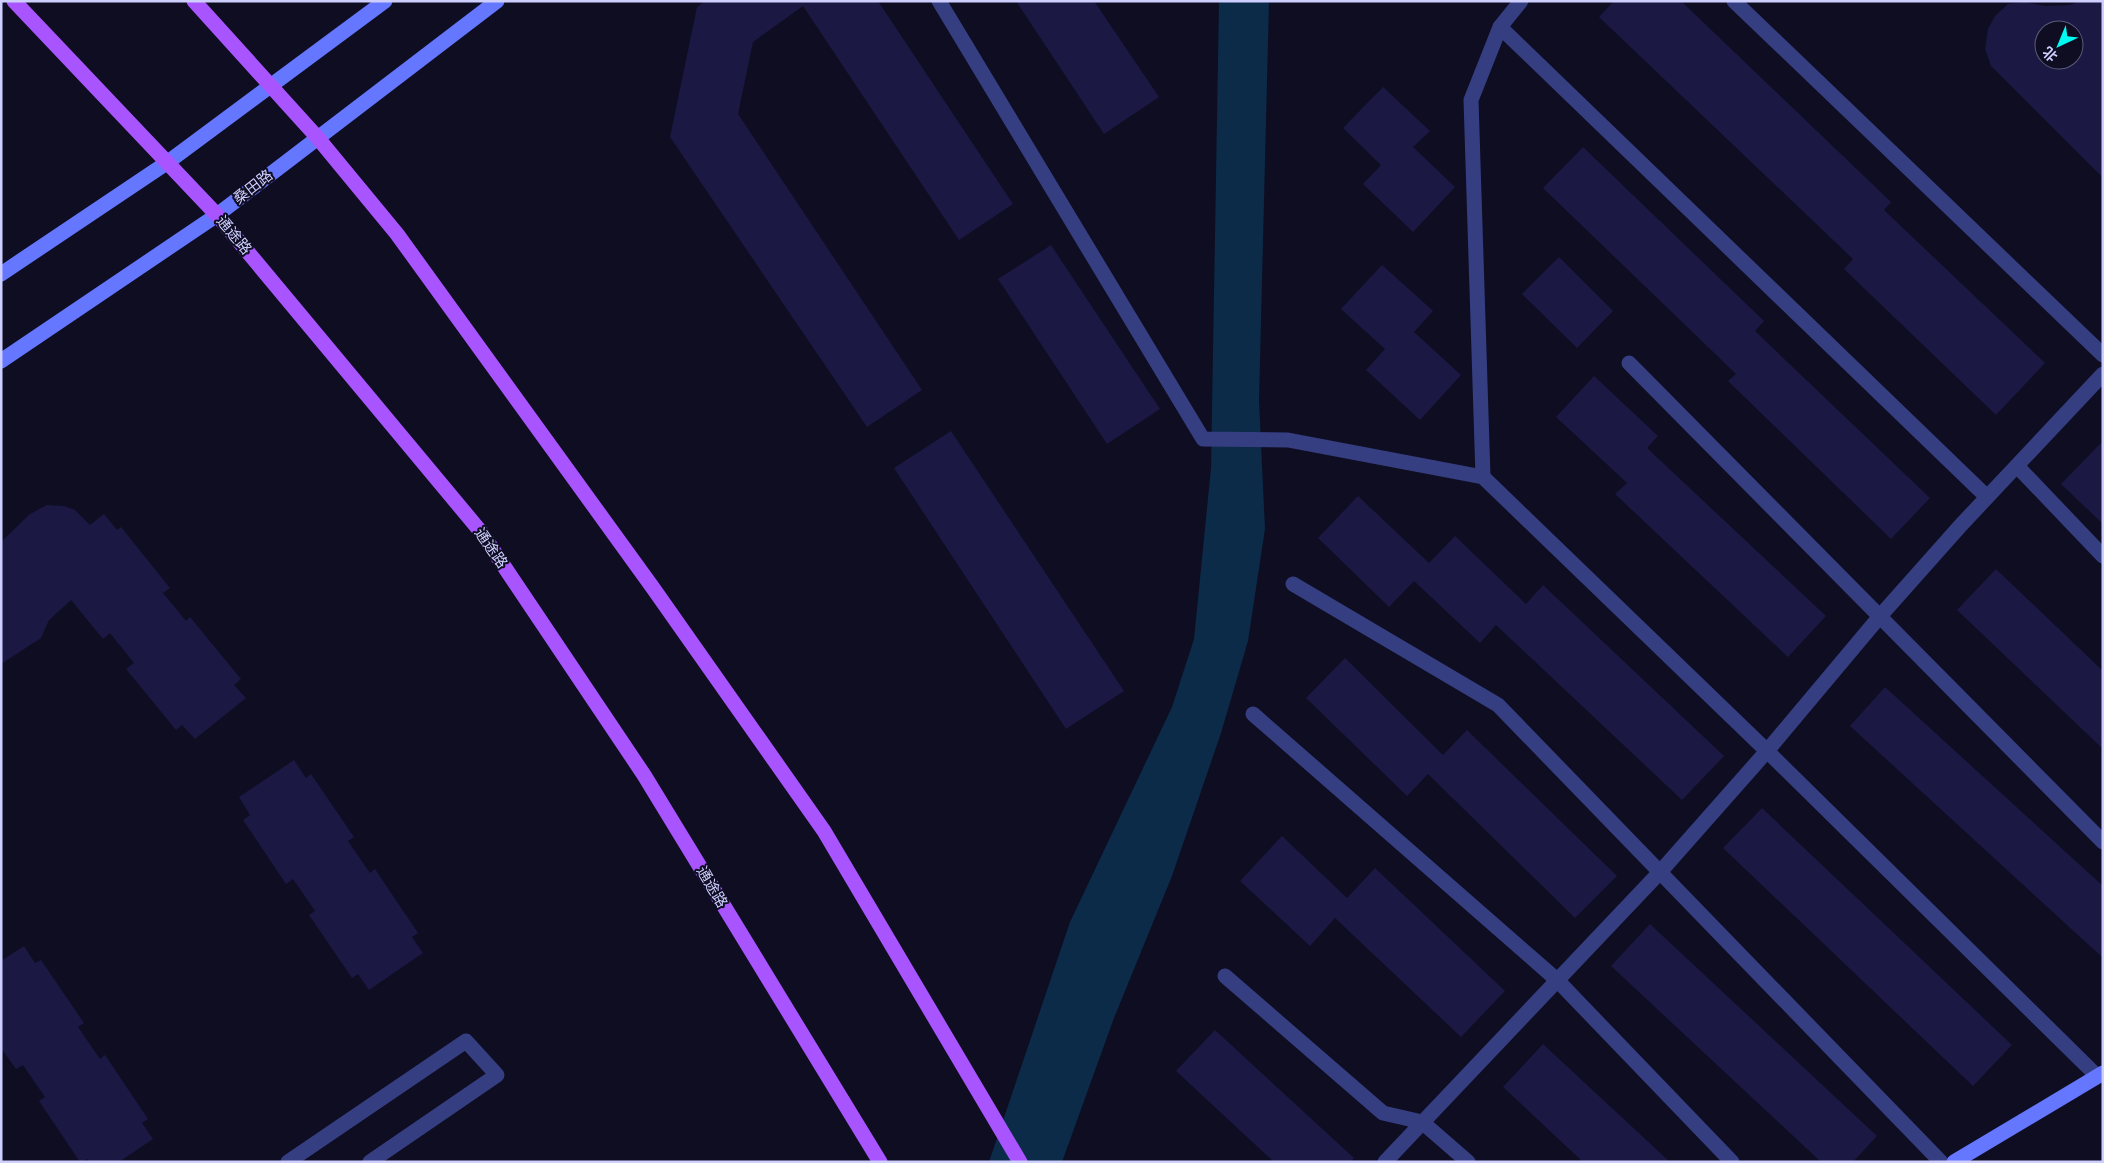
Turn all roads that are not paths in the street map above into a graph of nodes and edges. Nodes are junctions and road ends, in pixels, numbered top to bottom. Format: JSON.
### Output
{"nodes":[{"id":1,"x":14,"y":1,"type":"edge"},
{"id":2,"x":194,"y":1,"type":"edge"},
{"id":3,"x":385,"y":1,"type":"edge"},
{"id":4,"x":497,"y":1,"type":"edge"},
{"id":5,"x":939,"y":1,"type":"edge"},
{"id":6,"x":1521,"y":1,"type":"edge"},
{"id":7,"x":1734,"y":1,"type":"edge"},
{"id":8,"x":1500,"y":27,"type":"junction"},
{"id":9,"x":271,"y":87,"type":"junction"},
{"id":10,"x":317,"y":137,"type":"junction"},
{"id":11,"x":168,"y":162,"type":"junction"},
{"id":12,"x":217,"y":215,"type":"junction"},
{"id":13,"x":1,"y":274,"type":"edge"},
{"id":14,"x":2103,"y":354,"type":"edge"},
{"id":15,"x":1,"y":360,"type":"edge"},
{"id":16,"x":1630,"y":363,"type":"dead end"},
{"id":17,"x":2103,"y":374,"type":"edge"},
{"id":18,"x":2017,"y":466,"type":"junction"},
{"id":19,"x":1483,"y":477,"type":"junction"},
{"id":20,"x":1987,"y":498,"type":"junction"},
{"id":21,"x":2103,"y":556,"type":"edge"},
{"id":22,"x":1293,"y":584,"type":"dead end"},
{"id":23,"x":1881,"y":615,"type":"junction"},
{"id":24,"x":1253,"y":714,"type":"dead end"},
{"id":25,"x":1766,"y":751,"type":"junction"},
{"id":26,"x":2103,"y":842,"type":"edge"},
{"id":27,"x":1661,"y":871,"type":"junction"},
{"id":28,"x":1225,"y":976,"type":"dead end"},
{"id":29,"x":1557,"y":980,"type":"junction"},
{"id":30,"x":2100,"y":1075,"type":"edge"},
{"id":31,"x":1422,"y":1122,"type":"junction"},
{"id":32,"x":288,"y":1162,"type":"edge"},
{"id":33,"x":370,"y":1162,"type":"edge"},
{"id":34,"x":880,"y":1162,"type":"edge"},
{"id":35,"x":1020,"y":1162,"type":"edge"},
{"id":36,"x":1385,"y":1162,"type":"edge"},
{"id":37,"x":1468,"y":1162,"type":"edge"},
{"id":38,"x":1732,"y":1162,"type":"edge"},
{"id":39,"x":1942,"y":1162,"type":"edge"},
{"id":40,"x":1954,"y":1162,"type":"edge"}],
"edges":[{"from":1,"to":11,"type":"main road","name":"通途路"},
{"from":2,"to":9,"type":"main road"},
{"from":3,"to":9,"type":"main road"},
{"from":4,"to":10,"type":"main road","name":"桑田路"},
{"from":5,"to":19,"type":"street"},
{"from":6,"to":8,"type":"street"},
{"from":7,"to":14,"type":"street"},
{"from":8,"to":19,"type":"street"},
{"from":8,"to":20,"type":"street"},
{"from":9,"to":10,"type":"main road"},
{"from":9,"to":11,"type":"main road"},
{"from":10,"to":12,"type":"main road","name":"桑田路"},
{"from":10,"to":35,"type":"main road"},
{"from":11,"to":12,"type":"main road","name":"通途路"},
{"from":11,"to":13,"type":"main road"},
{"from":12,"to":15,"type":"main road","name":"桑田路"},
{"from":12,"to":34,"type":"main road","name":"通途路"},
{"from":16,"to":23,"type":"street"},
{"from":17,"to":18,"type":"street"},
{"from":18,"to":20,"type":"street"},
{"from":18,"to":21,"type":"street"},
{"from":19,"to":25,"type":"street"},
{"from":20,"to":23,"type":"street"},
{"from":22,"to":27,"type":"street"},
{"from":23,"to":25,"type":"street"},
{"from":23,"to":26,"type":"street"},
{"from":24,"to":29,"type":"street"},
{"from":25,"to":27,"type":"street"},
{"from":25,"to":30,"type":"street"},
{"from":27,"to":29,"type":"street"},
{"from":27,"to":39,"type":"street"},
{"from":28,"to":31,"type":"street"},
{"from":29,"to":31,"type":"street"},
{"from":29,"to":38,"type":"street"},
{"from":30,"to":40,"type":"main road"},
{"from":31,"to":36,"type":"street"},
{"from":31,"to":37,"type":"street"},
{"from":32,"to":33,"type":"street"}]}
